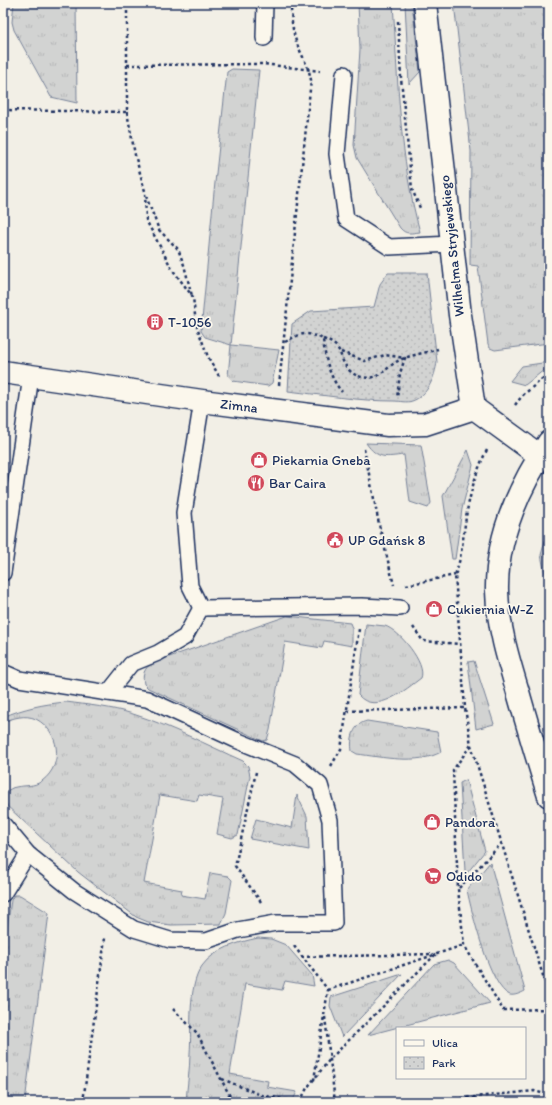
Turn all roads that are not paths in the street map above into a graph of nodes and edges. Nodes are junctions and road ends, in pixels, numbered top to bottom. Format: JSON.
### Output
{"nodes":[{"id":1,"x":265,"y":3,"type":"edge"},
{"id":2,"x":425,"y":3,"type":"edge"},
{"id":3,"x":264,"y":38,"type":"dead end"},
{"id":4,"x":344,"y":74,"type":"dead end"},
{"id":5,"x":452,"y":244,"type":"junction"},
{"id":6,"x":3,"y":372,"type":"edge"},
{"id":7,"x":31,"y":376,"type":"junction"},
{"id":8,"x":202,"y":401,"type":"junction"},
{"id":9,"x":474,"y":408,"type":"junction"},
{"id":10,"x":546,"y":450,"type":"edge"},
{"id":11,"x":3,"y":573,"type":"edge"},
{"id":12,"x":201,"y":608,"type":"junction"},
{"id":13,"x":400,"y":608,"type":"road end"},
{"id":14,"x":3,"y":672,"type":"edge"},
{"id":15,"x":108,"y":693,"type":"junction"},
{"id":16,"x":549,"y":796,"type":"edge"},
{"id":17,"x":3,"y":824,"type":"edge"},
{"id":18,"x":28,"y":854,"type":"junction"},
{"id":19,"x":3,"y":894,"type":"edge"}],
"edges":[{"from":1,"to":3,"type":"lane"},
{"from":2,"to":5,"type":"street","name":"Wilhelma Stryjewskiego"},
{"from":4,"to":5,"type":"lane"},
{"from":5,"to":9,"type":"street","name":"Wilhelma Stryjewskiego"},
{"from":6,"to":7,"type":"street","name":"Zimna"},
{"from":7,"to":8,"type":"street","name":"Zimna"},
{"from":7,"to":11,"type":"lane"},
{"from":8,"to":9,"type":"street","name":"Zimna"},
{"from":8,"to":12,"type":"lane"},
{"from":9,"to":10,"type":"street"},
{"from":10,"to":16,"type":"street"},
{"from":12,"to":13,"type":"lane"},
{"from":12,"to":15,"type":"lane"},
{"from":14,"to":15,"type":"lane"},
{"from":15,"to":18,"type":"lane"},
{"from":17,"to":18,"type":"lane"},
{"from":18,"to":19,"type":"lane"}]}
